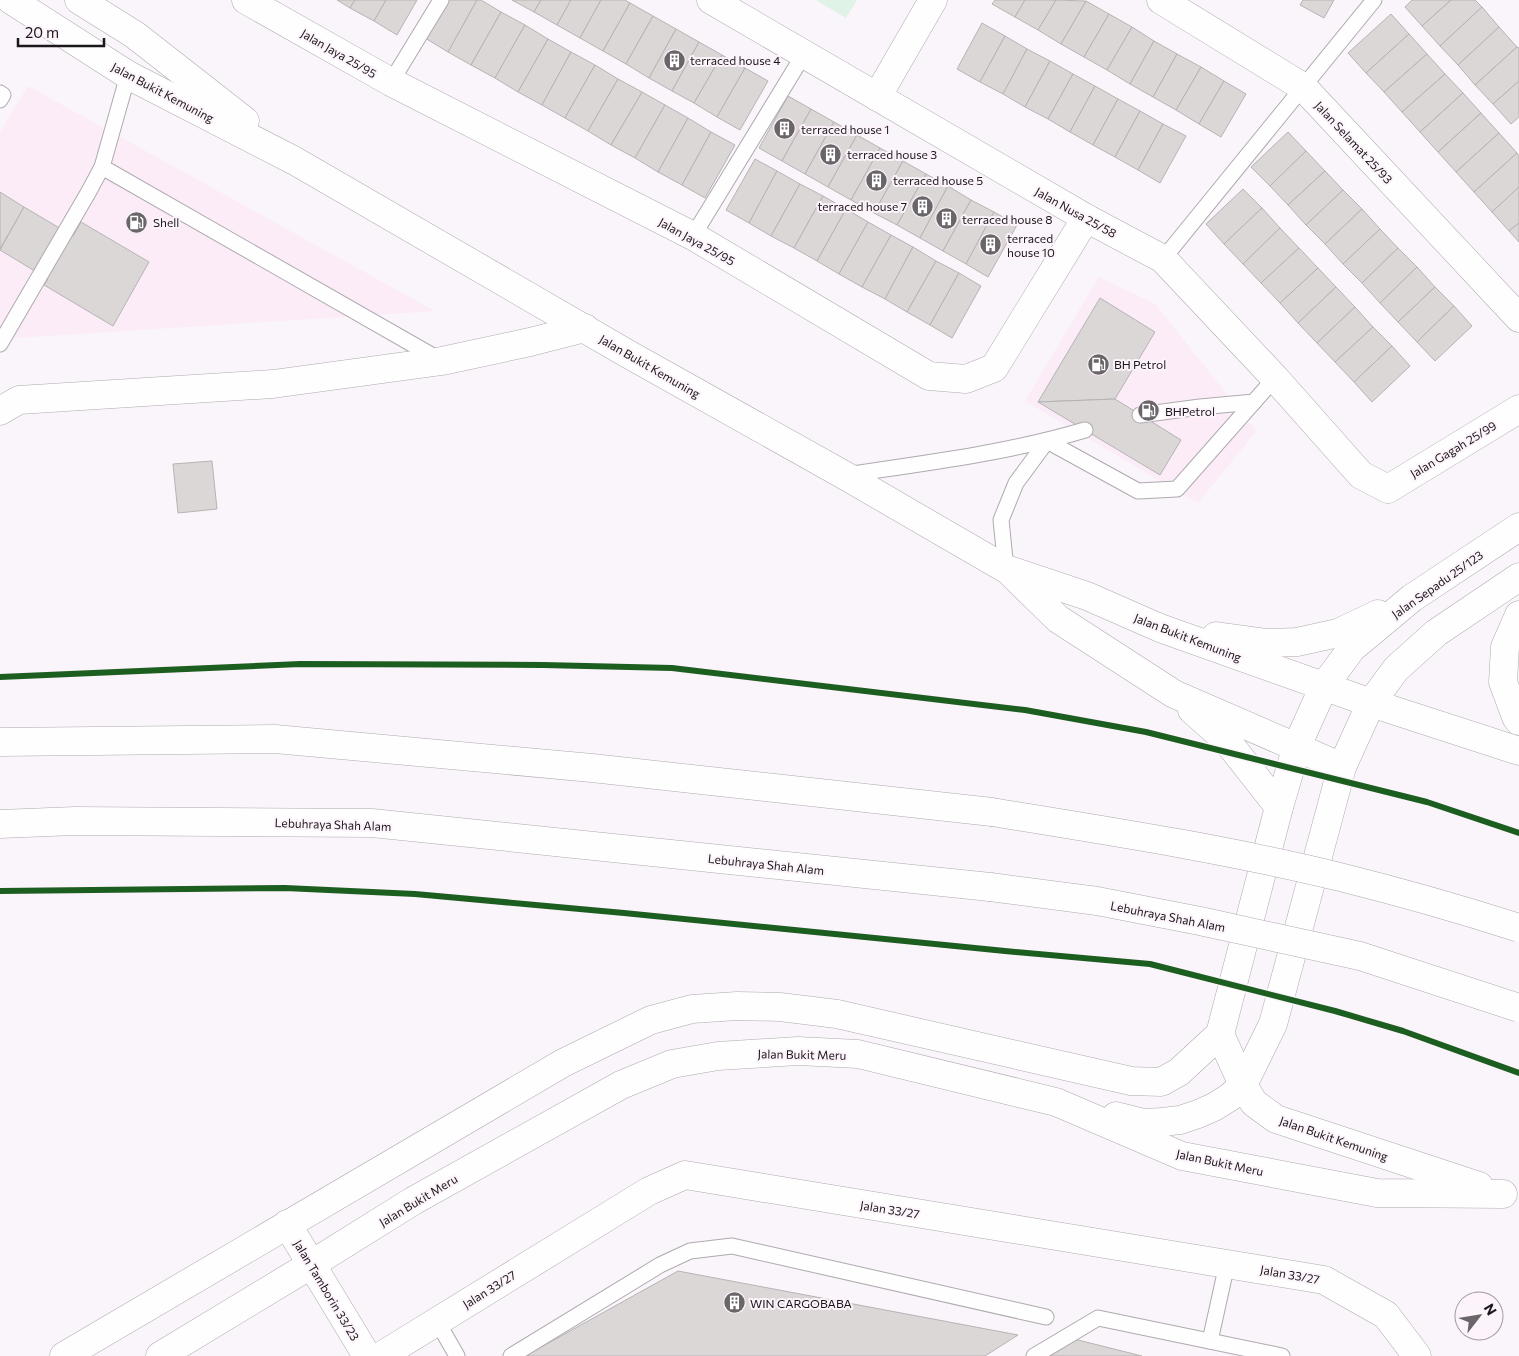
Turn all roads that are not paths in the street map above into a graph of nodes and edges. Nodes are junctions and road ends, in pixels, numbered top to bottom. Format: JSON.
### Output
{"nodes":[{"id":1,"x":11,"y":0,"type":"edge"},
{"id":2,"x":80,"y":0,"type":"edge"},
{"id":3,"x":246,"y":0,"type":"edge"},
{"id":4,"x":441,"y":0,"type":"edge"},
{"id":5,"x":711,"y":0,"type":"edge"},
{"id":6,"x":933,"y":0,"type":"edge"},
{"id":7,"x":1161,"y":0,"type":"edge"},
{"id":8,"x":1374,"y":0,"type":"edge"},
{"id":9,"x":804,"y":54,"type":"junction"},
{"id":10,"x":128,"y":76,"type":"junction"},
{"id":11,"x":391,"y":82,"type":"junction"},
{"id":12,"x":1303,"y":87,"type":"junction"},
{"id":13,"x":0,"y":93,"type":"edge"},
{"id":14,"x":877,"y":97,"type":"junction"},
{"id":15,"x":0,"y":100,"type":"edge"},
{"id":16,"x":295,"y":160,"type":"junction"},
{"id":17,"x":102,"y":167,"type":"junction"},
{"id":18,"x":1086,"y":218,"type":"junction"},
{"id":19,"x":693,"y":236,"type":"junction"},
{"id":20,"x":1163,"y":259,"type":"junction"},
{"id":21,"x":1519,"y":318,"type":"edge"},
{"id":22,"x":585,"y":328,"type":"junction"},
{"id":23,"x":0,"y":344,"type":"edge"},
{"id":24,"x":442,"y":361,"type":"junction"},
{"id":25,"x":1275,"y":378,"type":"junction"},
{"id":26,"x":6,"y":401,"type":"edge"},
{"id":27,"x":1254,"y":402,"type":"junction"},
{"id":28,"x":1519,"y":409,"type":"edge"},
{"id":29,"x":1140,"y":415,"type":"dead end"},
{"id":30,"x":1085,"y":430,"type":"dead end"},
{"id":31,"x":1047,"y":441,"type":"junction"},
{"id":32,"x":844,"y":475,"type":"junction"},
{"id":33,"x":1388,"y":488,"type":"joint"},
{"id":34,"x":1519,"y":527,"type":"edge"},
{"id":35,"x":1006,"y":569,"type":"junction"},
{"id":36,"x":1519,"y":576,"type":"edge"},
{"id":37,"x":1412,"y":598,"type":"junction"},
{"id":38,"x":1519,"y":615,"type":"edge"},
{"id":39,"x":1160,"y":628,"type":"junction"},
{"id":40,"x":1324,"y":686,"type":"junction"},
{"id":41,"x":1174,"y":694,"type":"junction"},
{"id":42,"x":1371,"y":703,"type":"junction"},
{"id":43,"x":1519,"y":721,"type":"edge"},
{"id":44,"x":0,"y":742,"type":"edge"},
{"id":45,"x":1297,"y":746,"type":"junction"},
{"id":46,"x":1519,"y":751,"type":"edge"},
{"id":47,"x":1342,"y":767,"type":"junction"},
{"id":48,"x":1279,"y":807,"type":"junction"},
{"id":49,"x":0,"y":824,"type":"edge"},
{"id":50,"x":1519,"y":928,"type":"edge"},
{"id":51,"x":1519,"y":1008,"type":"edge"},
{"id":52,"x":1220,"y":1034,"type":"junction"},
{"id":53,"x":1243,"y":1086,"type":"junction"},
{"id":54,"x":1056,"y":1102,"type":"junction"},
{"id":55,"x":1511,"y":1196,"type":"edge"},
{"id":56,"x":287,"y":1224,"type":"junction"},
{"id":57,"x":312,"y":1264,"type":"junction"},
{"id":58,"x":1227,"y":1264,"type":"junction"},
{"id":59,"x":1046,"y":1317,"type":"dead end"},
{"id":60,"x":437,"y":1322,"type":"junction"},
{"id":61,"x":1210,"y":1341,"type":"junction"},
{"id":62,"x":64,"y":1356,"type":"edge"},
{"id":63,"x":160,"y":1356,"type":"edge"},
{"id":64,"x":367,"y":1356,"type":"edge"},
{"id":65,"x":381,"y":1356,"type":"edge"},
{"id":66,"x":457,"y":1356,"type":"edge"},
{"id":67,"x":511,"y":1356,"type":"edge"},
{"id":68,"x":1034,"y":1356,"type":"edge"},
{"id":69,"x":1282,"y":1356,"type":"edge"},
{"id":70,"x":1417,"y":1356,"type":"edge"}],
"edges":[{"from":1,"to":10,"type":"main road","name":"Jalan Bukit Kemuning"},
{"from":2,"to":16,"type":"main road","name":"Jalan Bukit Kemuning"},
{"from":3,"to":11,"type":"main road","name":"Jalan Jaya 25/95"},
{"from":4,"to":11,"type":"lane"},
{"from":5,"to":9,"type":"main road","name":"Jalan Nusa 25/58"},
{"from":6,"to":14,"type":"main road"},
{"from":7,"to":12,"type":"main road","name":"Jalan Selamat 25/93"},
{"from":8,"to":12,"type":"lane"},
{"from":9,"to":14,"type":"main road","name":"Jalan Nusa 25/58"},
{"from":9,"to":19,"type":"lane"},
{"from":10,"to":16,"type":"main road","name":"Jalan Bukit Kemuning"},
{"from":10,"to":17,"type":"lane"},
{"from":11,"to":19,"type":"main road","name":"Jalan Jaya 25/95"},
{"from":12,"to":20,"type":"lane"},
{"from":12,"to":21,"type":"main road","name":"Jalan Selamat 25/93"},
{"from":13,"to":15,"type":"lane"},
{"from":14,"to":18,"type":"main road","name":"Jalan Nusa 25/58"},
{"from":16,"to":22,"type":"main road","name":"Jalan Bukit Kemuning"},
{"from":17,"to":23,"type":"lane"},
{"from":17,"to":24,"type":"lane"},
{"from":18,"to":19,"type":"main road","name":"Jalan Jaya 25/95"},
{"from":18,"to":20,"type":"main road","name":"Jalan Nusa 25/58"},
{"from":20,"to":25,"type":"main road","name":"Jalan Nusa 25/58"},
{"from":22,"to":24,"type":"main road"},
{"from":22,"to":32,"type":"main road","name":"Jalan Bukit Kemuning"},
{"from":24,"to":26,"type":"main road"},
{"from":25,"to":27,"type":"lane"},
{"from":25,"to":33,"type":"main road","name":"Jalan Nusa 25/58"},
{"from":27,"to":29,"type":"lane"},
{"from":27,"to":31,"type":"lane"},
{"from":28,"to":33,"type":"main road","name":"Jalan Gagah 25/99"},
{"from":30,"to":31,"type":"lane"},
{"from":31,"to":32,"type":"lane"},
{"from":31,"to":35,"type":"lane"},
{"from":32,"to":35,"type":"main road","name":"Jalan Bukit Kemuning"},
{"from":34,"to":37,"type":"main road","name":"Jalan Sepadu 25/123"},
{"from":35,"to":39,"type":"main road","name":"Jalan Bukit Kemuning"},
{"from":35,"to":41,"type":"main road","name":"Jalan Bukit Kemuning"},
{"from":36,"to":42,"type":"main road"},
{"from":37,"to":39,"type":"main road"},
{"from":37,"to":40,"type":"main road","name":"Jalan Sepadu 25/123"},
{"from":38,"to":43,"type":"main road"},
{"from":39,"to":40,"type":"main road","name":"Jalan Bukit Kemuning"},
{"from":40,"to":42,"type":"main road","name":"Jalan Bukit Kemuning"},
{"from":40,"to":45,"type":"main road","name":"Jalan Sepadu 25/123"},
{"from":41,"to":45,"type":"main road","name":"Jalan Bukit Kemuning"},
{"from":41,"to":48,"type":"main road"},
{"from":42,"to":46,"type":"main road","name":"Jalan Bukit Kemuning"},
{"from":42,"to":47,"type":"main road"},
{"from":44,"to":50,"type":"main road","bridge":true},
{"from":45,"to":47,"type":"main road","name":"Jalan Bukit Kemuning"},
{"from":45,"to":48,"type":"main road"},
{"from":47,"to":53,"type":"main road"},
{"from":48,"to":52,"type":"main road"},
{"from":49,"to":51,"type":"main road","name":"Lebuhraya Shah Alam","bridge":true},
{"from":52,"to":53,"type":"main road","name":"Jalan Bukit Kemuning"},
{"from":52,"to":56,"type":"main road"},
{"from":53,"to":54,"type":"main road"},
{"from":53,"to":55,"type":"main road","name":"Jalan Bukit Kemuning"},
{"from":54,"to":55,"type":"main road","name":"Jalan Bukit Meru"},
{"from":54,"to":57,"type":"main road","name":"Jalan Bukit Meru"},
{"from":56,"to":57,"type":"main road","name":"Jalan Tamborin 33/23"},
{"from":56,"to":62,"type":"main road"},
{"from":57,"to":63,"type":"main road","name":"Jalan Bukit Meru"},
{"from":57,"to":64,"type":"main road","name":"Jalan Tamborin 33/23"},
{"from":58,"to":60,"type":"main road","name":"Jalan 33/27"},
{"from":58,"to":61,"type":"lane"},
{"from":58,"to":70,"type":"main road","name":"Jalan 33/27"},
{"from":59,"to":67,"type":"lane"},
{"from":60,"to":65,"type":"main road","name":"Jalan 33/27"},
{"from":60,"to":66,"type":"lane"},
{"from":61,"to":68,"type":"lane"},
{"from":61,"to":69,"type":"lane"}]}
